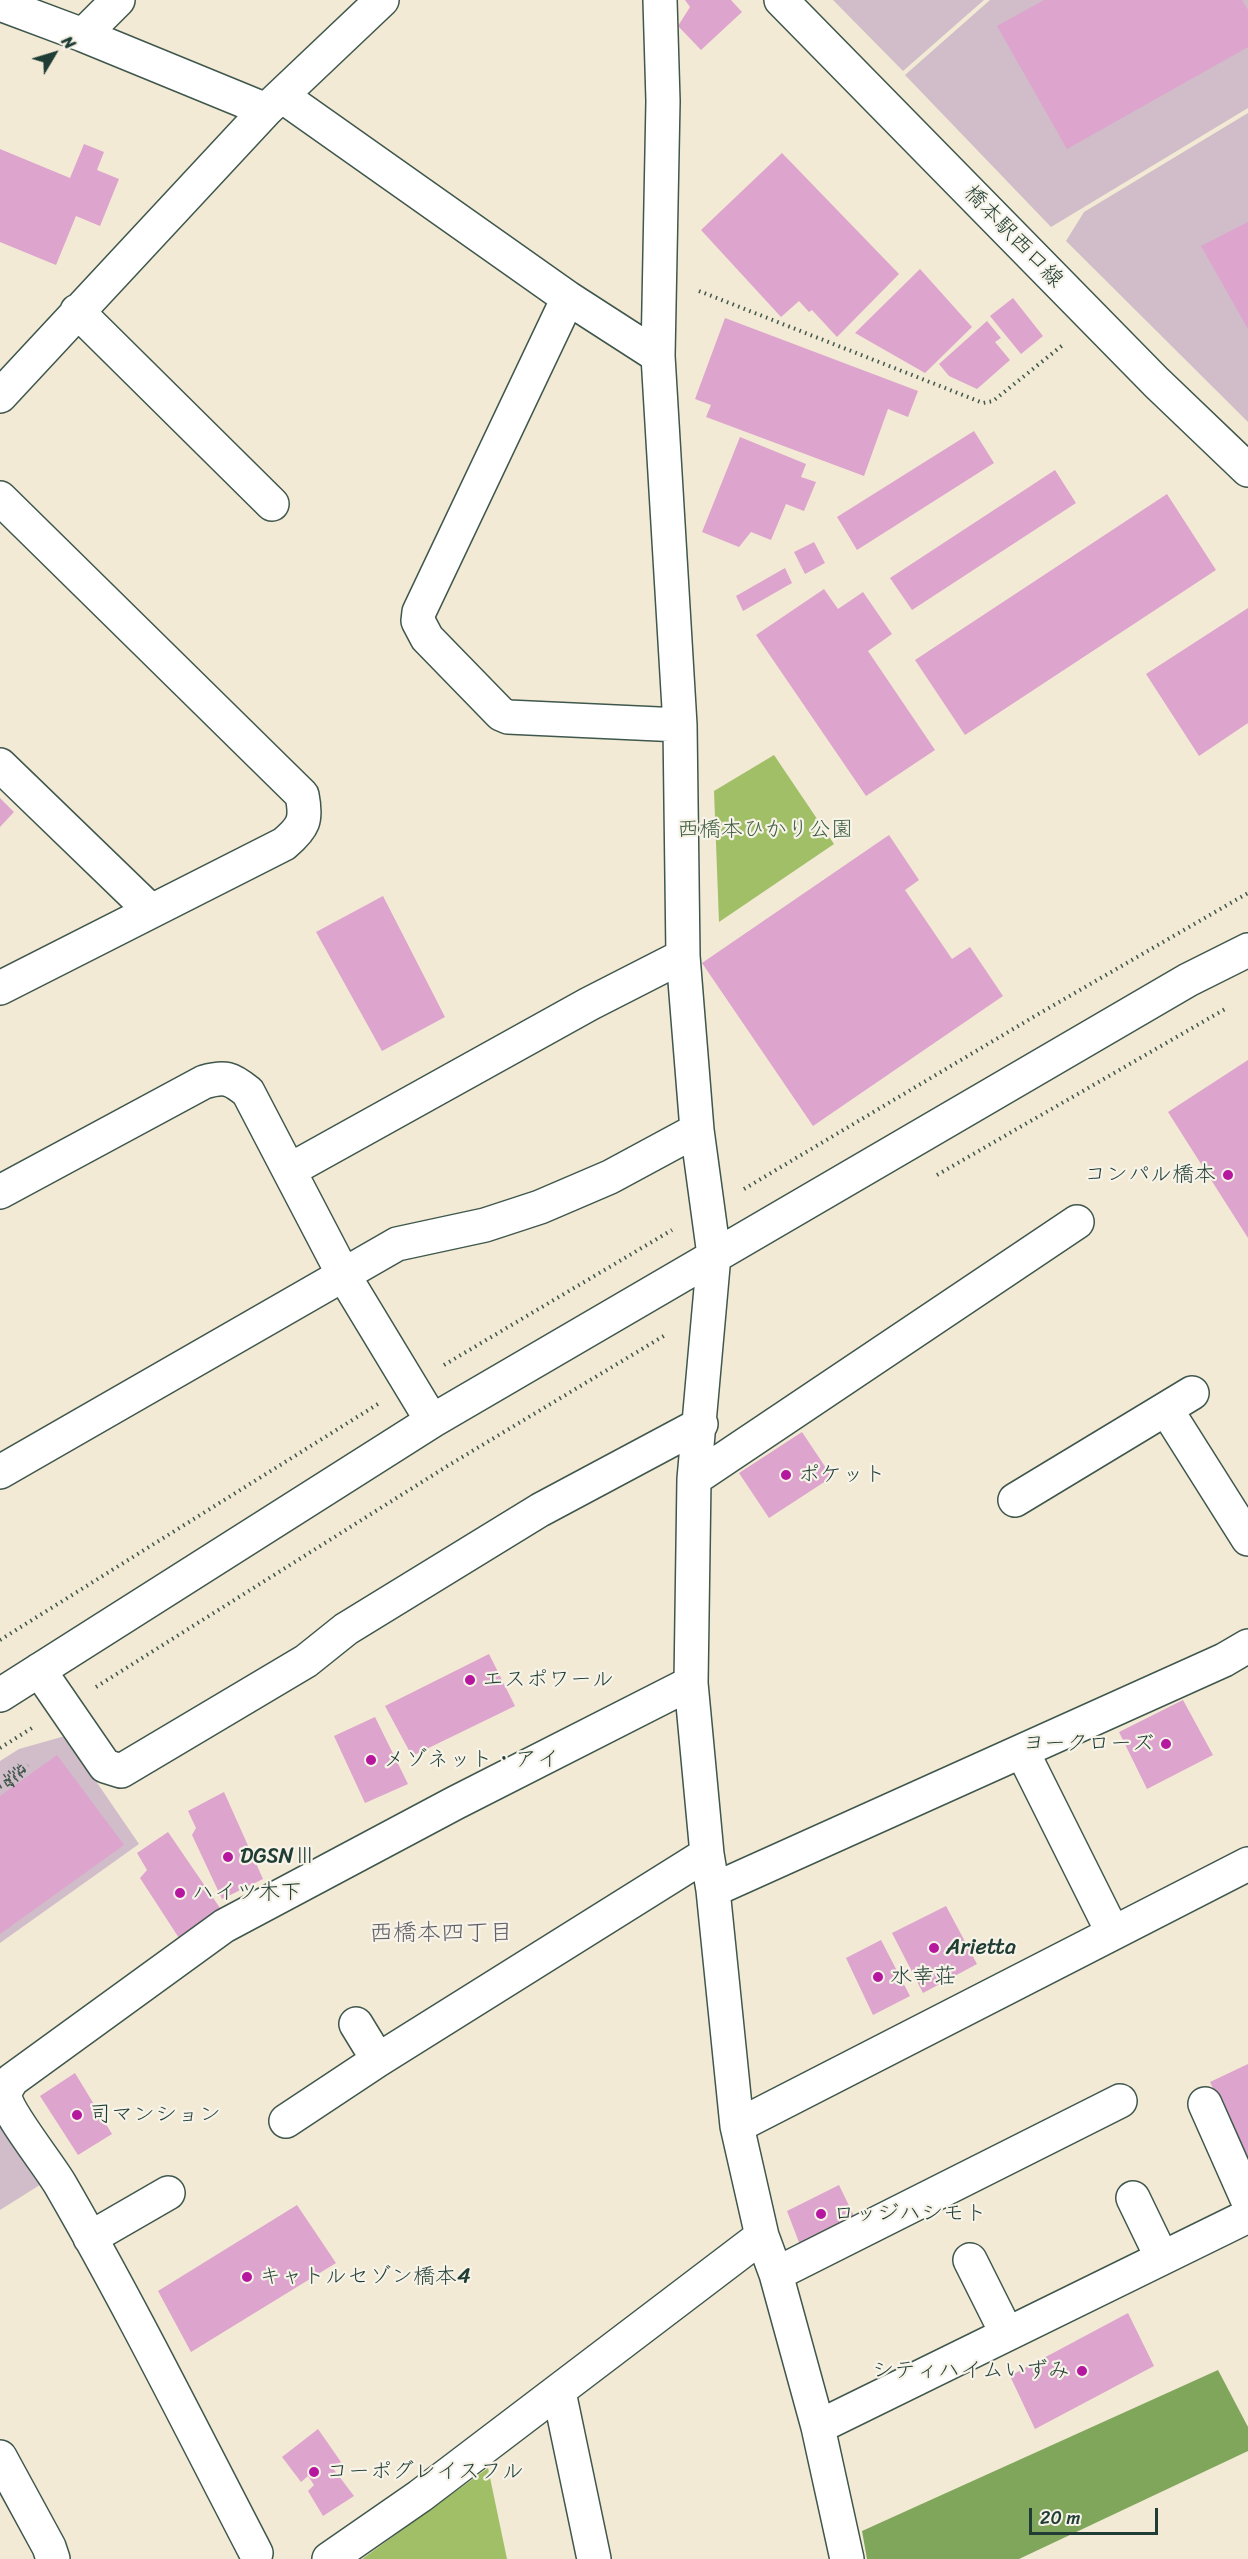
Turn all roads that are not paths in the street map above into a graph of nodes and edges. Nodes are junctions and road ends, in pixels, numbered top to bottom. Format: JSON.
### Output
{"nodes":[{"id":1,"x":118,"y":0,"type":"edge"},
{"id":2,"x":382,"y":0,"type":"edge"},
{"id":3,"x":660,"y":0,"type":"edge"},
{"id":4,"x":781,"y":0,"type":"edge"},
{"id":5,"x":0,"y":4,"type":"edge"},
{"id":6,"x":83,"y":35,"type":"junction"},
{"id":7,"x":274,"y":103,"type":"junction"},
{"id":8,"x":568,"y":298,"type":"junction"},
{"id":9,"x":78,"y":311,"type":"junction"},
{"id":10,"x":658,"y":356,"type":"junction"},
{"id":11,"x":0,"y":396,"type":"edge"},
{"id":12,"x":1248,"y":470,"type":"edge"},
{"id":13,"x":0,"y":498,"type":"edge"},
{"id":14,"x":272,"y":504,"type":"dead end"},
{"id":15,"x":680,"y":725,"type":"junction"},
{"id":16,"x":0,"y":765,"type":"edge"},
{"id":17,"x":151,"y":911,"type":"junction"},
{"id":18,"x":1248,"y":950,"type":"edge"},
{"id":19,"x":683,"y":956,"type":"junction"},
{"id":20,"x":0,"y":988,"type":"edge"},
{"id":21,"x":697,"y":1130,"type":"junction"},
{"id":22,"x":290,"y":1170,"type":"junction"},
{"id":23,"x":0,"y":1192,"type":"edge"},
{"id":24,"x":1077,"y":1222,"type":"dead end"},
{"id":25,"x":714,"y":1255,"type":"junction"},
{"id":26,"x":343,"y":1274,"type":"junction"},
{"id":27,"x":432,"y":1421,"type":"junction"},
{"id":28,"x":701,"y":1424,"type":"junction"},
{"id":29,"x":0,"y":1472,"type":"edge"},
{"id":30,"x":694,"y":1479,"type":"junction"},
{"id":31,"x":1015,"y":1500,"type":"dead end"},
{"id":32,"x":1248,"y":1539,"type":"edge"},
{"id":33,"x":1248,"y":1646,"type":"edge"},
{"id":34,"x":39,"y":1670,"type":"junction"},
{"id":35,"x":691,"y":1683,"type":"junction"},
{"id":36,"x":0,"y":1695,"type":"edge"},
{"id":37,"x":1022,"y":1751,"type":"junction"},
{"id":38,"x":707,"y":1854,"type":"junction"},
{"id":39,"x":1248,"y":1864,"type":"edge"},
{"id":40,"x":713,"y":1890,"type":"junction"},
{"id":41,"x":1113,"y":1933,"type":"junction"},
{"id":42,"x":356,"y":2024,"type":"dead end"},
{"id":43,"x":378,"y":2060,"type":"junction"},
{"id":44,"x":1120,"y":2101,"type":"dead end"},
{"id":45,"x":1205,"y":2104,"type":"dead end"},
{"id":46,"x":286,"y":2121,"type":"dead end"},
{"id":47,"x":737,"y":2126,"type":"junction"},
{"id":48,"x":168,"y":2193,"type":"dead end"},
{"id":49,"x":1133,"y":2198,"type":"dead end"},
{"id":50,"x":1248,"y":2201,"type":"edge"},
{"id":51,"x":1248,"y":2216,"type":"edge"},
{"id":52,"x":762,"y":2236,"type":"junction"},
{"id":53,"x":90,"y":2238,"type":"junction"},
{"id":54,"x":1162,"y":2258,"type":"junction"},
{"id":55,"x":970,"y":2260,"type":"dead end"},
{"id":56,"x":776,"y":2274,"type":"junction"},
{"id":57,"x":1007,"y":2334,"type":"junction"},
{"id":58,"x":559,"y":2392,"type":"junction"},
{"id":59,"x":818,"y":2427,"type":"junction"},
{"id":60,"x":0,"y":2457,"type":"edge"},
{"id":61,"x":249,"y":2557,"type":"edge"},
{"id":62,"x":53,"y":2559,"type":"edge"},
{"id":63,"x":329,"y":2559,"type":"edge"},
{"id":64,"x":594,"y":2559,"type":"edge"},
{"id":65,"x":847,"y":2559,"type":"edge"}],
"edges":[{"from":1,"to":6,"type":"street"},
{"from":2,"to":7,"type":"street"},
{"from":3,"to":10,"type":"street"},
{"from":4,"to":12,"type":"street","name":"橋本駅西口線"},
{"from":5,"to":6,"type":"street"},
{"from":6,"to":7,"type":"street"},
{"from":7,"to":8,"type":"street"},
{"from":7,"to":9,"type":"street"},
{"from":8,"to":10,"type":"street"},
{"from":8,"to":15,"type":"street"},
{"from":9,"to":11,"type":"street"},
{"from":9,"to":14,"type":"street"},
{"from":10,"to":15,"type":"street"},
{"from":13,"to":17,"type":"street"},
{"from":15,"to":19,"type":"street"},
{"from":16,"to":17,"type":"street"},
{"from":17,"to":20,"type":"street"},
{"from":18,"to":25,"type":"street"},
{"from":19,"to":21,"type":"street"},
{"from":19,"to":22,"type":"street"},
{"from":21,"to":25,"type":"street"},
{"from":21,"to":26,"type":"street"},
{"from":22,"to":23,"type":"street"},
{"from":22,"to":26,"type":"street"},
{"from":24,"to":30,"type":"street"},
{"from":25,"to":27,"type":"street"},
{"from":25,"to":28,"type":"street"},
{"from":26,"to":27,"type":"street"},
{"from":26,"to":29,"type":"street"},
{"from":27,"to":34,"type":"street"},
{"from":28,"to":30,"type":"street"},
{"from":28,"to":34,"type":"street"},
{"from":30,"to":35,"type":"street"},
{"from":31,"to":32,"type":"street"},
{"from":33,"to":37,"type":"street"},
{"from":34,"to":36,"type":"street"},
{"from":35,"to":38,"type":"street"},
{"from":35,"to":53,"type":"street"},
{"from":37,"to":40,"type":"street"},
{"from":37,"to":41,"type":"street"},
{"from":38,"to":40,"type":"street"},
{"from":38,"to":43,"type":"street"},
{"from":39,"to":41,"type":"street"},
{"from":40,"to":47,"type":"street"},
{"from":41,"to":47,"type":"street"},
{"from":42,"to":43,"type":"street"},
{"from":43,"to":46,"type":"street"},
{"from":44,"to":56,"type":"street"},
{"from":45,"to":50,"type":"street"},
{"from":47,"to":52,"type":"street"},
{"from":48,"to":53,"type":"street"},
{"from":49,"to":54,"type":"street"},
{"from":51,"to":54,"type":"street"},
{"from":52,"to":56,"type":"street"},
{"from":52,"to":58,"type":"street"},
{"from":53,"to":61,"type":"street"},
{"from":54,"to":57,"type":"street"},
{"from":55,"to":57,"type":"street"},
{"from":56,"to":59,"type":"street"},
{"from":57,"to":59,"type":"street"},
{"from":58,"to":63,"type":"street"},
{"from":58,"to":64,"type":"street"},
{"from":59,"to":65,"type":"street"},
{"from":60,"to":62,"type":"street"}]}
